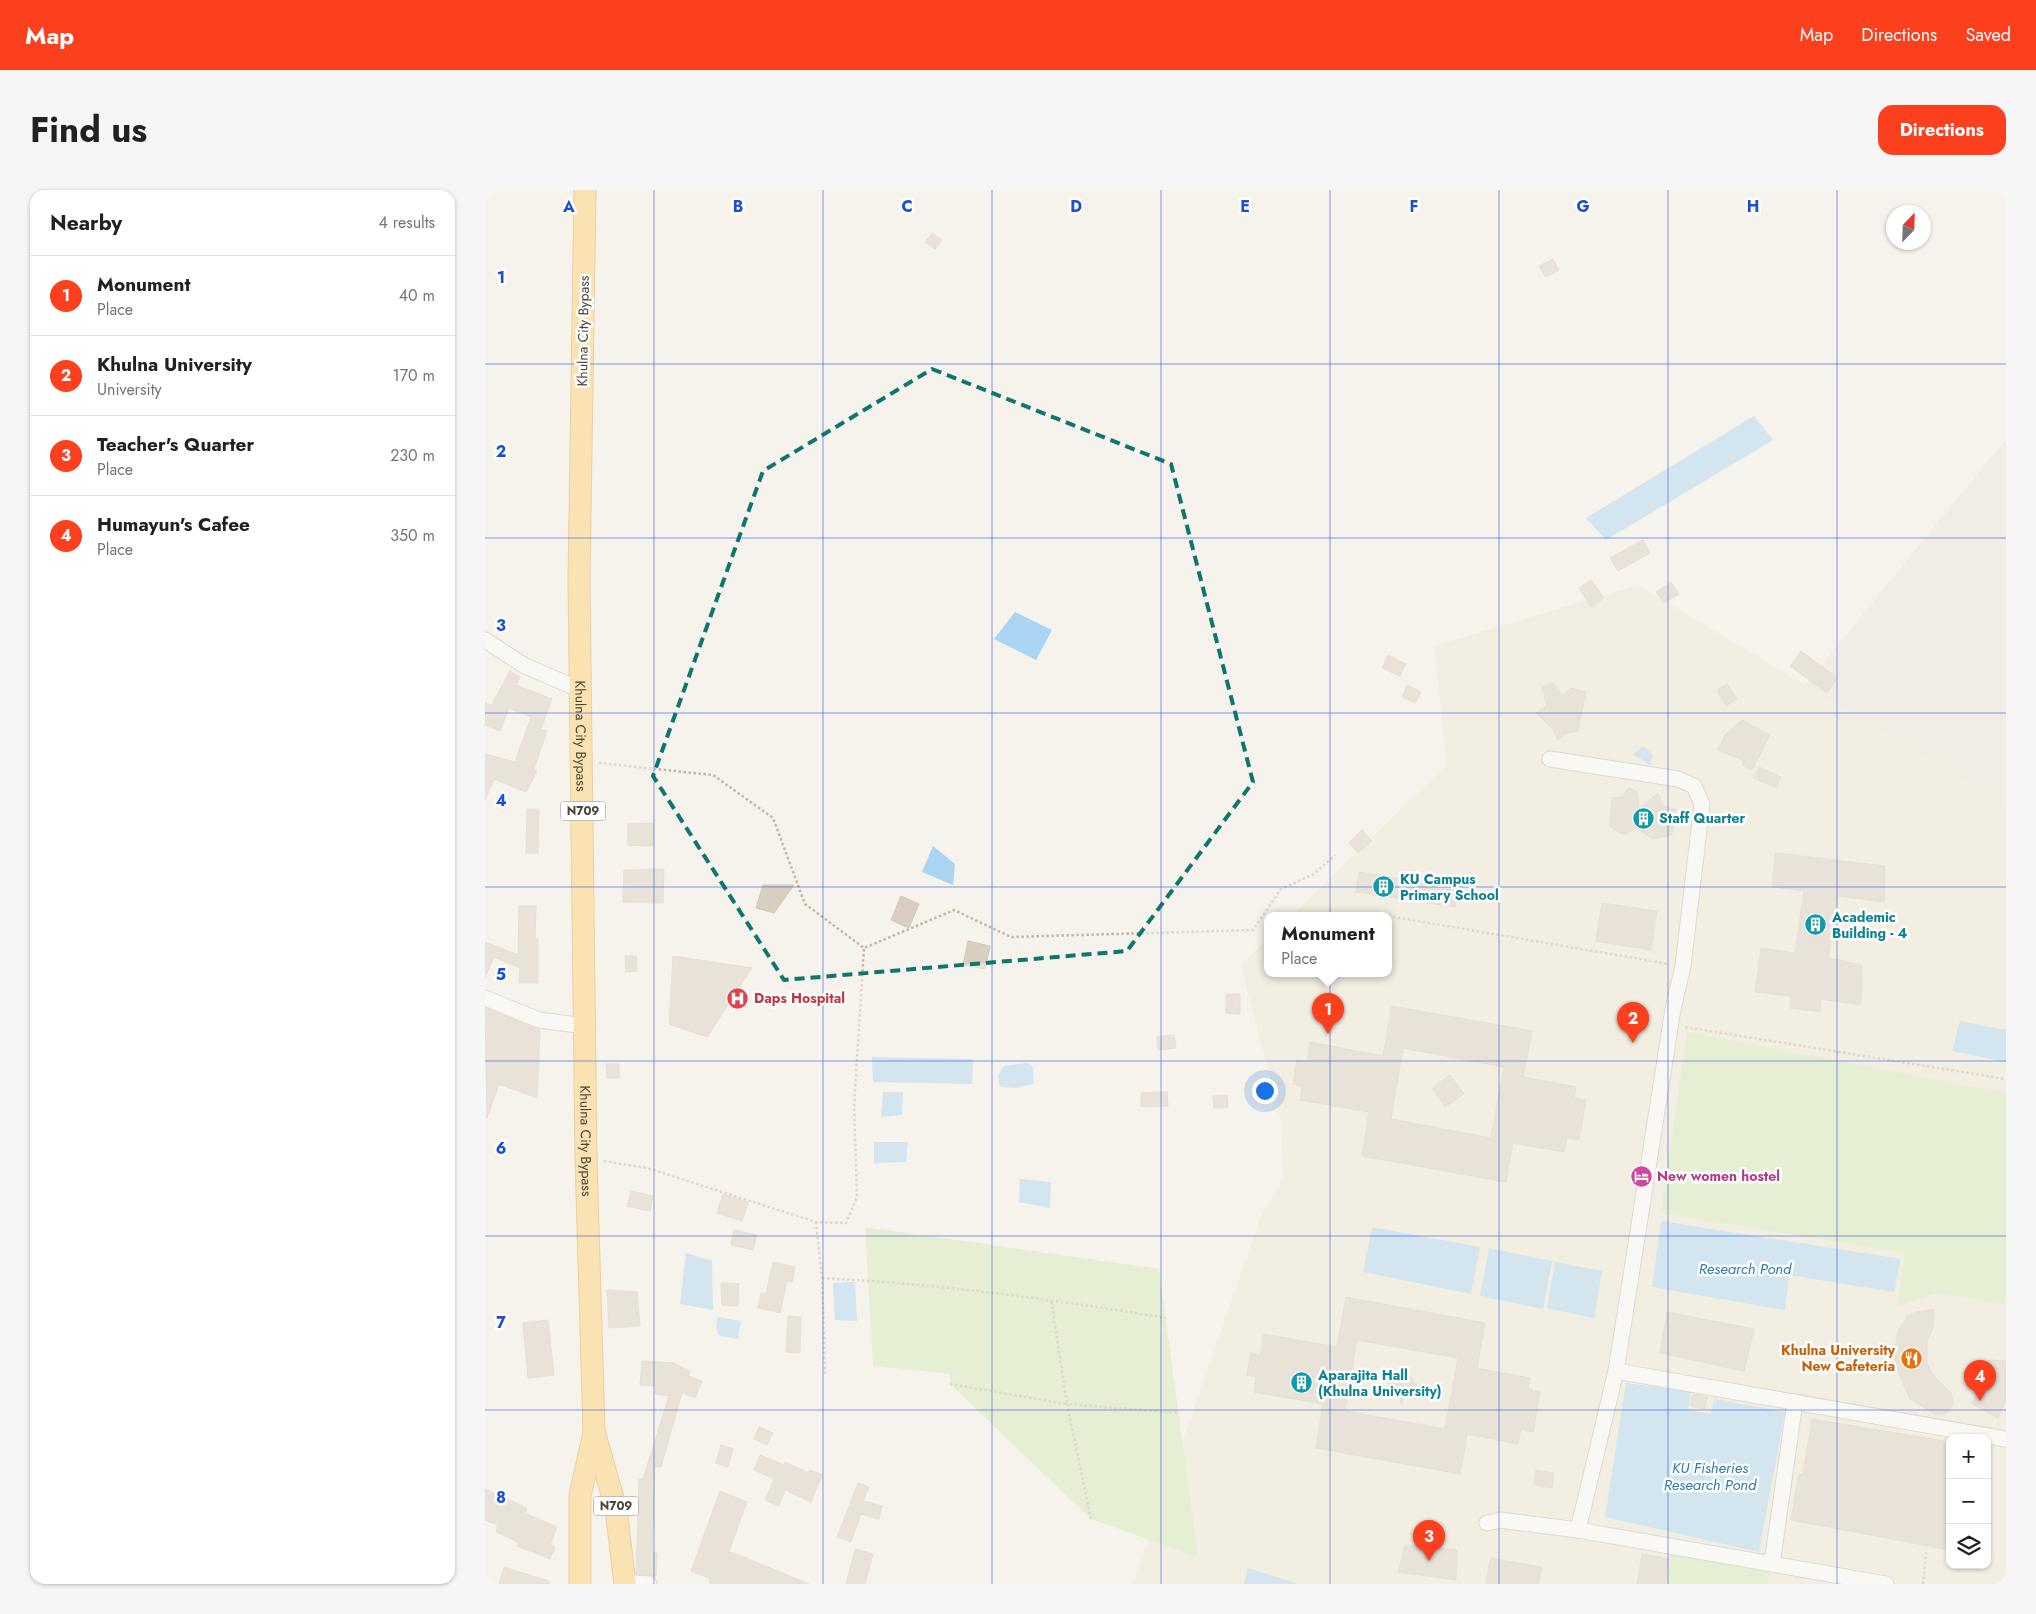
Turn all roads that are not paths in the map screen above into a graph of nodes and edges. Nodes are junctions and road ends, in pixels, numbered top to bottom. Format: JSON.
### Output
{"nodes":[{"id":1,"x":585,"y":190,"type":"edge"},
{"id":2,"x":485,"y":640,"type":"edge"},
{"id":3,"x":581,"y":690,"type":"junction"},
{"id":4,"x":1550,"y":759,"type":"dead end"},
{"id":5,"x":485,"y":998,"type":"edge"},
{"id":6,"x":585,"y":1026,"type":"junction"},
{"id":7,"x":1615,"y":1371,"type":"junction"},
{"id":8,"x":1795,"y":1402,"type":"junction"},
{"id":9,"x":594,"y":1431,"type":"junction"},
{"id":10,"x":2006,"y":1439,"type":"edge"},
{"id":11,"x":1487,"y":1523,"type":"dead end"},
{"id":12,"x":1578,"y":1530,"type":"junction"},
{"id":13,"x":1772,"y":1564,"type":"junction"},
{"id":14,"x":625,"y":1583,"type":"edge"},
{"id":15,"x":580,"y":1584,"type":"edge"},
{"id":16,"x":649,"y":1584,"type":"edge"},
{"id":17,"x":1886,"y":1584,"type":"edge"}],
"edges":[{"from":1,"to":3,"type":"highway","name":"Khulna City Bypass","number":"N709"},
{"from":2,"to":3,"type":"street"},
{"from":3,"to":6,"type":"highway","name":"Khulna City Bypass","number":"N709"},
{"from":4,"to":7,"type":"street"},
{"from":5,"to":6,"type":"street"},
{"from":6,"to":9,"type":"highway","name":"Khulna City Bypass","number":"N709"},
{"from":7,"to":8,"type":"street"},
{"from":7,"to":12,"type":"street"},
{"from":8,"to":10,"type":"street"},
{"from":8,"to":13,"type":"street"},
{"from":9,"to":14,"type":"highway","number":"N709"},
{"from":9,"to":15,"type":"highway","number":"N709"},
{"from":11,"to":12,"type":"street"},
{"from":12,"to":13,"type":"street"},
{"from":13,"to":17,"type":"street"},
{"from":14,"to":16,"type":"street"}]}
